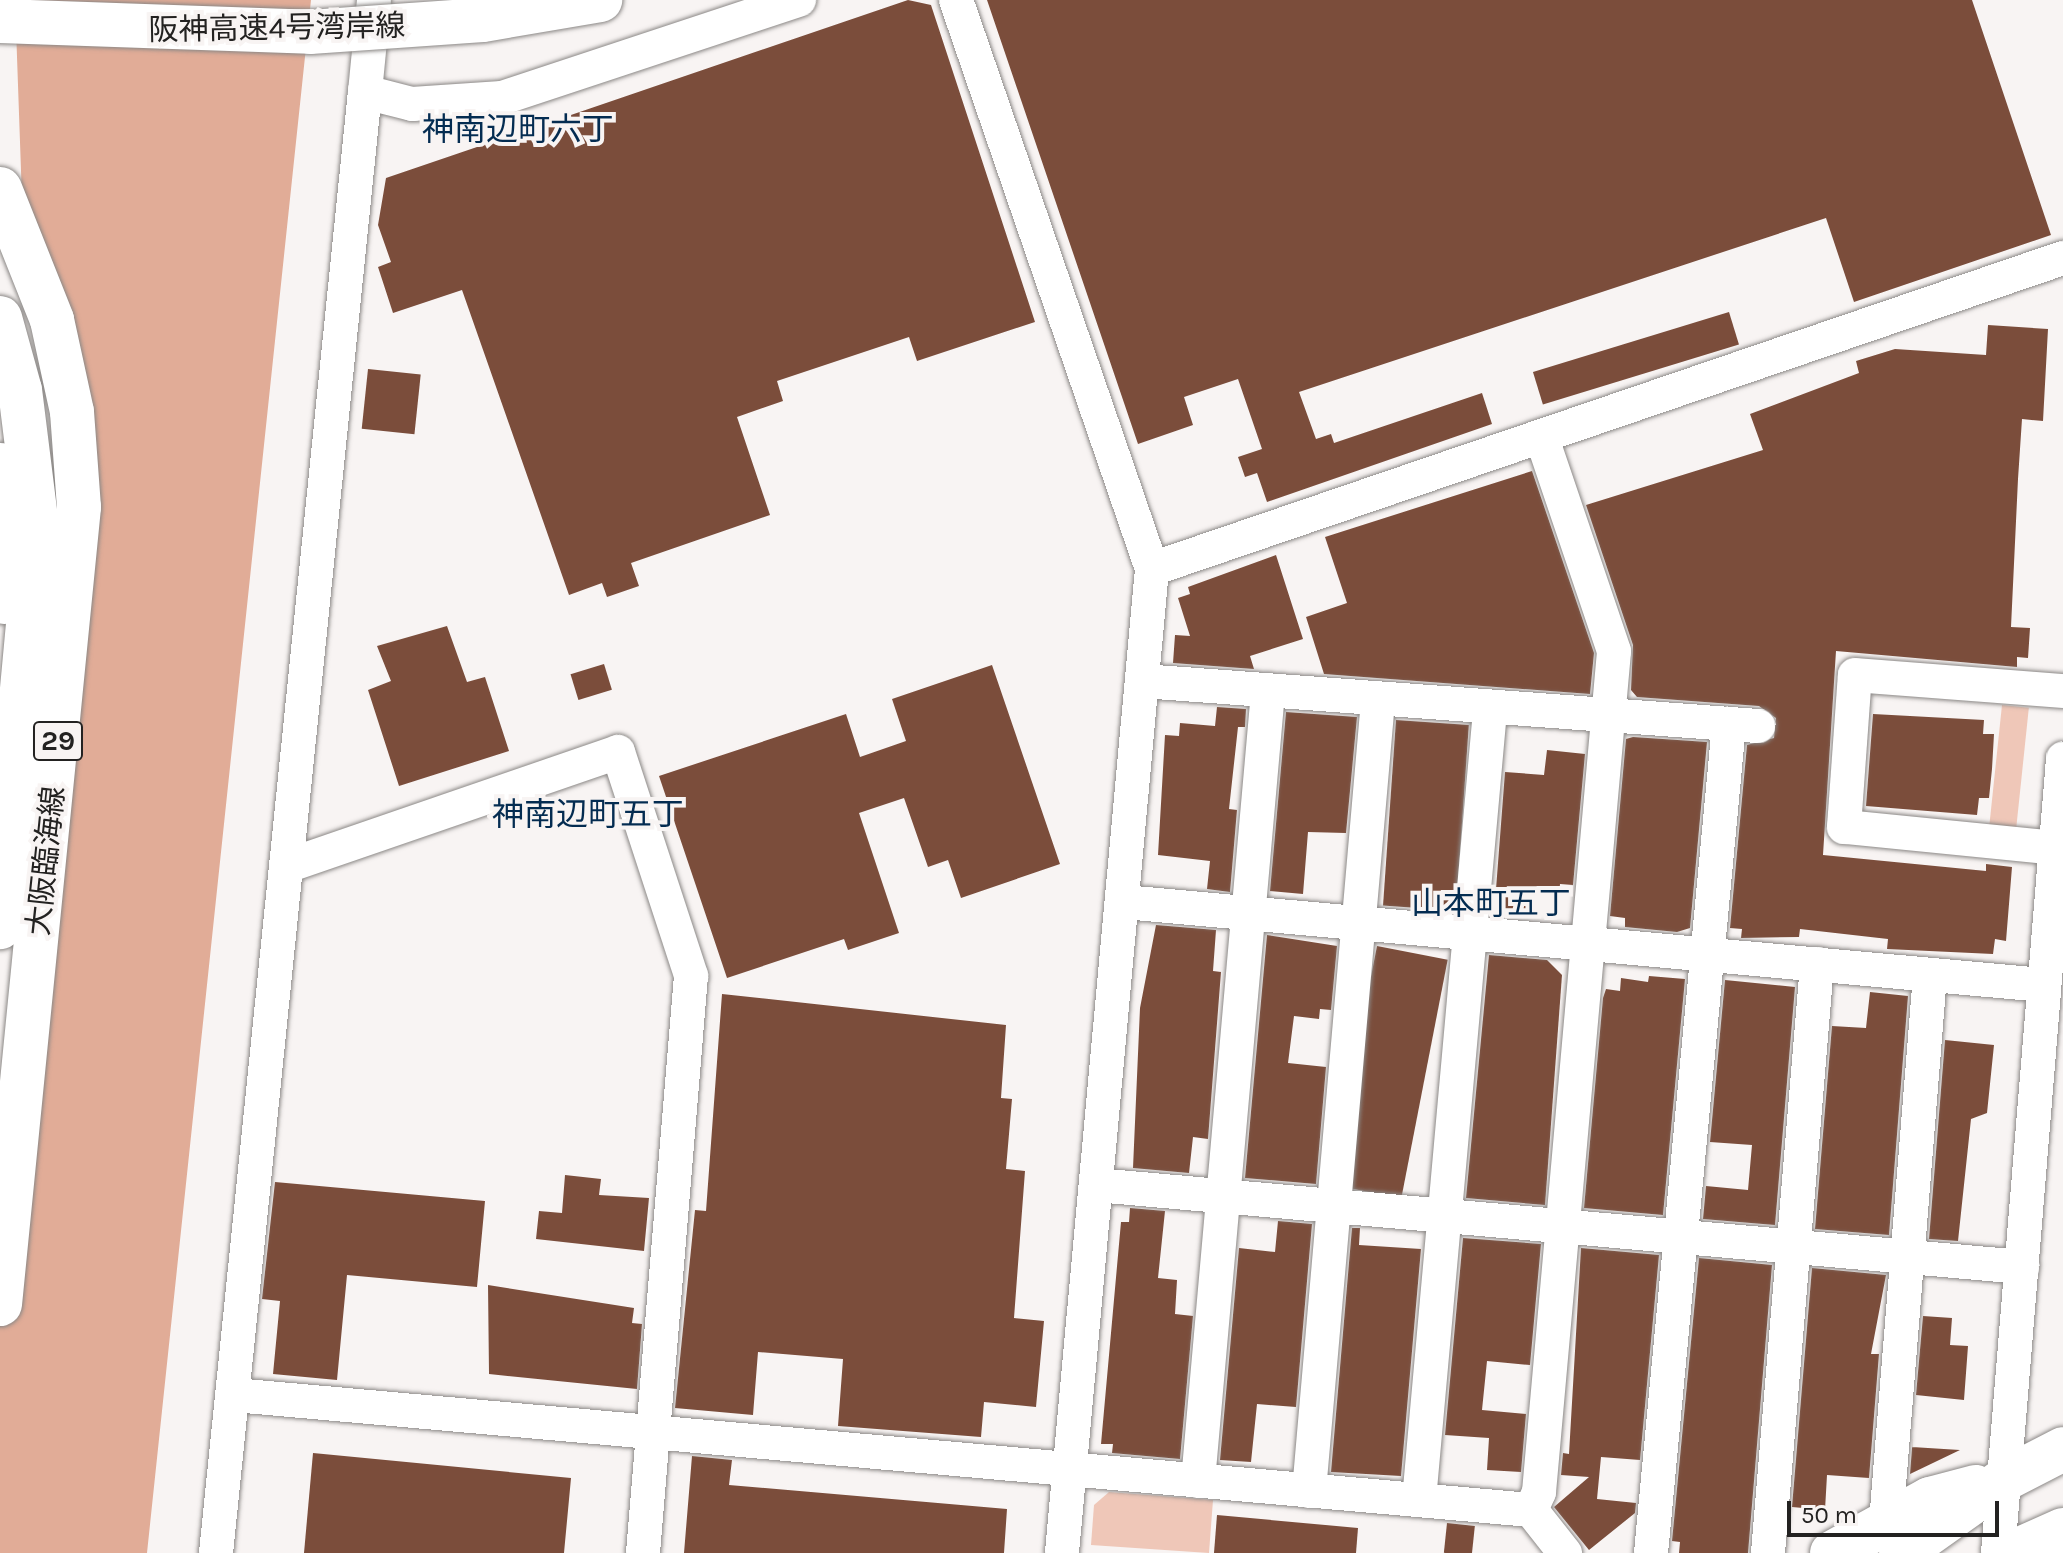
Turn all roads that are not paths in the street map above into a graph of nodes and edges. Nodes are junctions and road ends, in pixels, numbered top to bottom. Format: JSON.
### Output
{"nodes":[{"id":1,"x":374,"y":0,"type":"edge"},
{"id":2,"x":600,"y":0,"type":"edge"},
{"id":3,"x":799,"y":0,"type":"edge"},
{"id":4,"x":956,"y":0,"type":"edge"},
{"id":5,"x":0,"y":21,"type":"edge"},
{"id":6,"x":365,"y":92,"type":"junction"},
{"id":7,"x":0,"y":189,"type":"edge"},
{"id":8,"x":2063,"y":258,"type":"edge"},
{"id":9,"x":0,"y":318,"type":"edge"},
{"id":10,"x":1542,"y":438,"type":"junction"},
{"id":11,"x":0,"y":465,"type":"edge"},
{"id":12,"x":1152,"y":569,"type":"junction"},
{"id":13,"x":1142,"y":681,"type":"junction"},
{"id":14,"x":2063,"y":691,"type":"edge"},
{"id":15,"x":1268,"y":692,"type":"junction"},
{"id":16,"x":0,"y":697,"type":"edge"},
{"id":17,"x":1378,"y":701,"type":"junction"},
{"id":18,"x":1490,"y":711,"type":"junction"},
{"id":19,"x":1608,"y":719,"type":"junction"},
{"id":20,"x":2063,"y":759,"type":"edge"},
{"id":21,"x":2056,"y":848,"type":"junction"},
{"id":22,"x":287,"y":866,"type":"junction"},
{"id":23,"x":1124,"y":902,"type":"junction"},
{"id":24,"x":1249,"y":911,"type":"junction"},
{"id":25,"x":1357,"y":921,"type":"junction"},
{"id":26,"x":0,"y":927,"type":"edge"},
{"id":27,"x":1469,"y":930,"type":"junction"},
{"id":28,"x":1587,"y":942,"type":"junction"},
{"id":29,"x":1705,"y":954,"type":"junction"},
{"id":30,"x":1817,"y":964,"type":"junction"},
{"id":31,"x":1930,"y":975,"type":"junction"},
{"id":32,"x":2043,"y":985,"type":"junction"},
{"id":33,"x":1096,"y":1185,"type":"junction"},
{"id":34,"x":1222,"y":1196,"type":"junction"},
{"id":35,"x":1335,"y":1207,"type":"junction"},
{"id":36,"x":1444,"y":1216,"type":"junction"},
{"id":37,"x":1562,"y":1228,"type":"junction"},
{"id":38,"x":1677,"y":1239,"type":"junction"},
{"id":39,"x":1791,"y":1248,"type":"junction"},
{"id":40,"x":1904,"y":1257,"type":"junction"},
{"id":41,"x":2022,"y":1267,"type":"junction"},
{"id":42,"x":0,"y":1304,"type":"edge"},
{"id":43,"x":234,"y":1395,"type":"junction"},
{"id":44,"x":653,"y":1432,"type":"junction"},
{"id":45,"x":2063,"y":1449,"type":"edge"},
{"id":46,"x":1068,"y":1470,"type":"junction"},
{"id":47,"x":2005,"y":1479,"type":"junction"},
{"id":48,"x":1198,"y":1481,"type":"junction"},
{"id":49,"x":1309,"y":1491,"type":"junction"},
{"id":50,"x":1419,"y":1500,"type":"junction"},
{"id":51,"x":1531,"y":1510,"type":"junction"},
{"id":52,"x":2063,"y":1530,"type":"edge"},
{"id":53,"x":1893,"y":1538,"type":"edge"},
{"id":54,"x":216,"y":1553,"type":"edge"},
{"id":55,"x":643,"y":1553,"type":"edge"},
{"id":56,"x":1062,"y":1553,"type":"edge"},
{"id":57,"x":1565,"y":1553,"type":"edge"},
{"id":58,"x":1651,"y":1553,"type":"edge"},
{"id":59,"x":1768,"y":1553,"type":"edge"},
{"id":60,"x":1832,"y":1553,"type":"edge"},
{"id":61,"x":1998,"y":1553,"type":"edge"},
{"id":62,"x":2011,"y":1553,"type":"edge"}],
"edges":[{"from":1,"to":6,"type":"street"},
{"from":2,"to":5,"type":"main road","name":"阪神高速4号湾岸線","bridge":true},
{"from":3,"to":6,"type":"street"},
{"from":4,"to":12,"type":"street"},
{"from":6,"to":22,"type":"street"},
{"from":7,"to":42,"type":"main road","name":"大阪臨海線","number":"29"},
{"from":8,"to":10,"type":"street"},
{"from":9,"to":26,"type":"main road","name":"大阪臨海線","number":"29"},
{"from":10,"to":12,"type":"street"},
{"from":10,"to":19,"type":"street"},
{"from":11,"to":16,"type":"main road"},
{"from":12,"to":13,"type":"street"},
{"from":13,"to":15,"type":"street"},
{"from":13,"to":23,"type":"street"},
{"from":14,"to":21,"type":"street"},
{"from":15,"to":17,"type":"street"},
{"from":15,"to":24,"type":"street"},
{"from":17,"to":18,"type":"street"},
{"from":17,"to":25,"type":"street"},
{"from":18,"to":19,"type":"street"},
{"from":18,"to":27,"type":"street"},
{"from":19,"to":28,"type":"street"},
{"from":19,"to":29,"type":"street"},
{"from":20,"to":21,"type":"street"},
{"from":21,"to":32,"type":"street"},
{"from":22,"to":43,"type":"street"},
{"from":22,"to":44,"type":"street"},
{"from":23,"to":24,"type":"street"},
{"from":23,"to":33,"type":"street"},
{"from":24,"to":25,"type":"street"},
{"from":24,"to":34,"type":"street"},
{"from":25,"to":27,"type":"street"},
{"from":25,"to":35,"type":"street"},
{"from":27,"to":28,"type":"street"},
{"from":27,"to":36,"type":"street"},
{"from":28,"to":29,"type":"street"},
{"from":28,"to":37,"type":"street"},
{"from":29,"to":30,"type":"street"},
{"from":29,"to":38,"type":"street"},
{"from":30,"to":31,"type":"street"},
{"from":30,"to":39,"type":"street"},
{"from":31,"to":32,"type":"street"},
{"from":31,"to":40,"type":"street"},
{"from":32,"to":41,"type":"street"},
{"from":33,"to":34,"type":"street"},
{"from":33,"to":46,"type":"street"},
{"from":34,"to":35,"type":"street"},
{"from":34,"to":48,"type":"street"},
{"from":35,"to":36,"type":"street"},
{"from":35,"to":49,"type":"street"},
{"from":36,"to":37,"type":"street"},
{"from":36,"to":50,"type":"street"},
{"from":37,"to":38,"type":"street"},
{"from":37,"to":51,"type":"street"},
{"from":38,"to":39,"type":"street"},
{"from":38,"to":58,"type":"street"},
{"from":39,"to":40,"type":"street"},
{"from":39,"to":59,"type":"street"},
{"from":40,"to":41,"type":"street"},
{"from":40,"to":53,"type":"street"},
{"from":41,"to":47,"type":"street"},
{"from":43,"to":44,"type":"street"},
{"from":43,"to":54,"type":"street"},
{"from":44,"to":46,"type":"street"},
{"from":44,"to":55,"type":"street"},
{"from":45,"to":47,"type":"main road"},
{"from":46,"to":48,"type":"street"},
{"from":46,"to":56,"type":"street"},
{"from":47,"to":53,"type":"main road"},
{"from":47,"to":61,"type":"street"},
{"from":48,"to":49,"type":"street"},
{"from":49,"to":50,"type":"street"},
{"from":50,"to":51,"type":"street"},
{"from":51,"to":57,"type":"street"},
{"from":52,"to":62,"type":"main road"},
{"from":53,"to":60,"type":"main road"}]}
